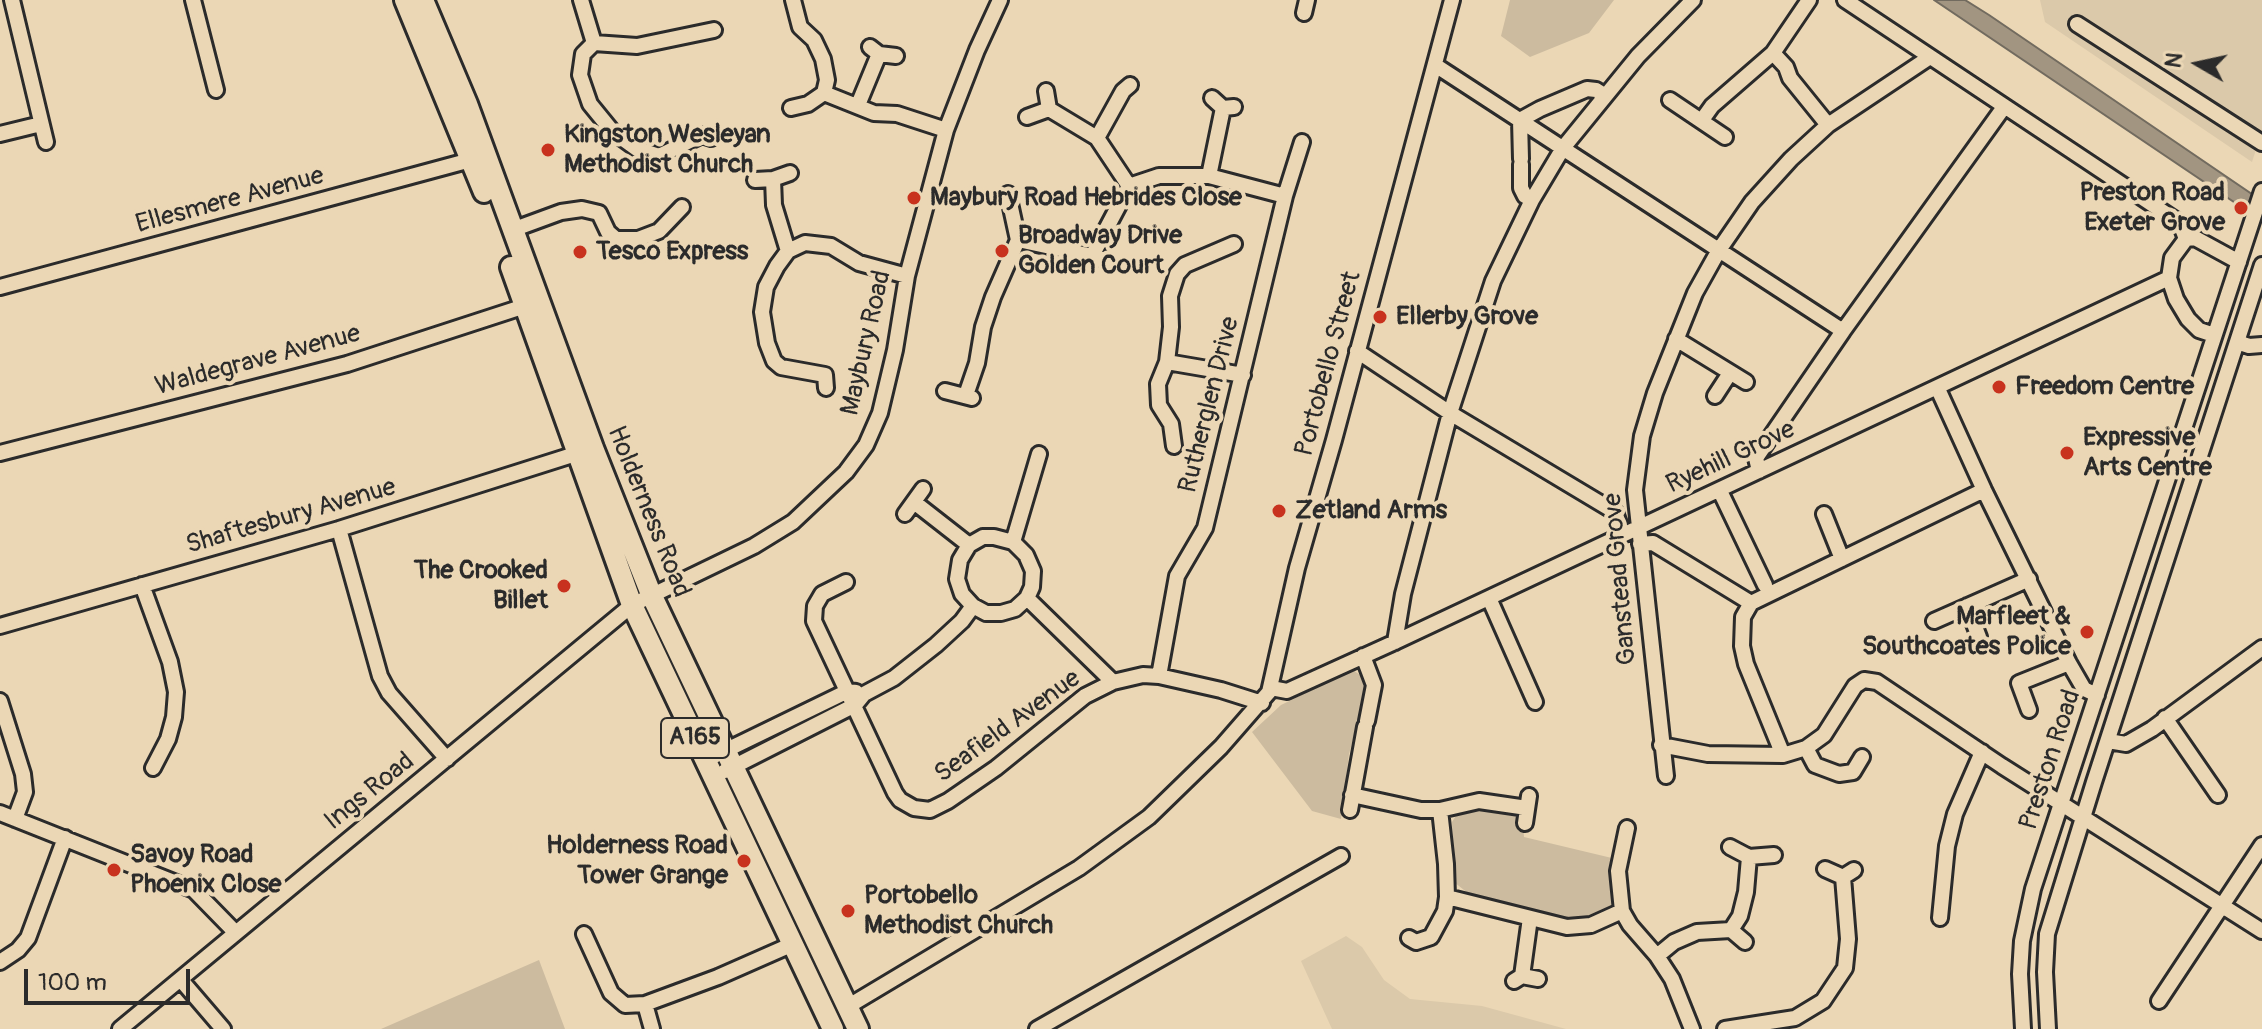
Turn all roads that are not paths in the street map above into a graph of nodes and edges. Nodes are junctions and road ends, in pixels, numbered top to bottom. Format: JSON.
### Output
{"nodes":[{"id":1,"x":12,"y":0,"type":"edge"},
{"id":2,"x":193,"y":0,"type":"edge"},
{"id":3,"x":405,"y":0,"type":"edge"},
{"id":4,"x":423,"y":0,"type":"edge"},
{"id":5,"x":581,"y":0,"type":"edge"},
{"id":6,"x":778,"y":0,"type":"edge"},
{"id":7,"x":793,"y":0,"type":"edge"},
{"id":8,"x":1000,"y":0,"type":"edge"},
{"id":9,"x":1452,"y":0,"type":"edge"},
{"id":10,"x":1693,"y":0,"type":"edge"},
{"id":11,"x":1809,"y":0,"type":"edge"},
{"id":12,"x":1845,"y":0,"type":"edge"},
{"id":13,"x":2077,"y":24,"type":"dead end"},
{"id":14,"x":714,"y":30,"type":"dead end"},
{"id":15,"x":594,"y":43,"type":"junction"},
{"id":16,"x":1773,"y":53,"type":"junction"},
{"id":17,"x":896,"y":56,"type":"dead end"},
{"id":18,"x":1930,"y":57,"type":"junction"},
{"id":19,"x":1435,"y":65,"type":"junction"},
{"id":20,"x":1110,"y":82,"type":"dead end"},
{"id":21,"x":216,"y":90,"type":"dead end"},
{"id":22,"x":1046,"y":91,"type":"dead end"},
{"id":23,"x":824,"y":93,"type":"junction"},
{"id":24,"x":1604,"y":95,"type":"junction"},
{"id":25,"x":1670,"y":100,"type":"dead end"},
{"id":26,"x":858,"y":105,"type":"junction"},
{"id":27,"x":1223,"y":105,"type":"dead end"},
{"id":28,"x":2004,"y":107,"type":"junction"},
{"id":29,"x":798,"y":109,"type":"dead end"},
{"id":30,"x":1049,"y":109,"type":"junction"},
{"id":31,"x":1027,"y":117,"type":"dead end"},
{"id":32,"x":1520,"y":120,"type":"junction"},
{"id":33,"x":1702,"y":120,"type":"junction"},
{"id":34,"x":41,"y":124,"type":"junction"},
{"id":35,"x":1828,"y":125,"type":"junction"},
{"id":36,"x":946,"y":130,"type":"junction"},
{"id":37,"x":0,"y":134,"type":"edge"},
{"id":38,"x":1725,"y":137,"type":"dead end"},
{"id":39,"x":711,"y":138,"type":"dead end"},
{"id":40,"x":1097,"y":138,"type":"junction"},
{"id":41,"x":46,"y":142,"type":"dead end"},
{"id":42,"x":1302,"y":142,"type":"dead end"},
{"id":43,"x":2262,"y":143,"type":"edge"},
{"id":44,"x":1563,"y":148,"type":"junction"},
{"id":45,"x":478,"y":158,"type":"junction"},
{"id":46,"x":790,"y":173,"type":"dead end"},
{"id":47,"x":1209,"y":176,"type":"junction"},
{"id":48,"x":773,"y":179,"type":"junction"},
{"id":49,"x":755,"y":180,"type":"dead end"},
{"id":50,"x":1129,"y":186,"type":"junction"},
{"id":51,"x":2262,"y":191,"type":"edge"},
{"id":52,"x":1285,"y":196,"type":"junction"},
{"id":53,"x":1532,"y":200,"type":"junction"},
{"id":54,"x":1005,"y":202,"type":"dead end"},
{"id":55,"x":683,"y":206,"type":"dead end"},
{"id":56,"x":512,"y":230,"type":"junction"},
{"id":57,"x":2186,"y":239,"type":"junction"},
{"id":58,"x":1018,"y":240,"type":"junction"},
{"id":59,"x":1234,"y":244,"type":"dead end"},
{"id":60,"x":1719,"y":250,"type":"junction"},
{"id":61,"x":788,"y":251,"type":"junction"},
{"id":62,"x":2239,"y":262,"type":"junction"},
{"id":63,"x":2262,"y":265,"type":"edge"},
{"id":64,"x":907,"y":276,"type":"junction"},
{"id":65,"x":2169,"y":278,"type":"junction"},
{"id":66,"x":0,"y":287,"type":"edge"},
{"id":67,"x":525,"y":306,"type":"junction"},
{"id":68,"x":1843,"y":331,"type":"junction"},
{"id":69,"x":2214,"y":335,"type":"junction"},
{"id":70,"x":1676,"y":339,"type":"junction"},
{"id":71,"x":2237,"y":342,"type":"junction"},
{"id":72,"x":2262,"y":346,"type":"edge"},
{"id":73,"x":1357,"y":351,"type":"junction"},
{"id":74,"x":1167,"y":362,"type":"junction"},
{"id":75,"x":1730,"y":373,"type":"junction"},
{"id":76,"x":1243,"y":375,"type":"junction"},
{"id":77,"x":1746,"y":382,"type":"dead end"},
{"id":78,"x":826,"y":388,"type":"dead end"},
{"id":79,"x":1938,"y":389,"type":"junction"},
{"id":80,"x":945,"y":391,"type":"dead end"},
{"id":81,"x":1715,"y":396,"type":"dead end"},
{"id":82,"x":1450,"y":413,"type":"junction"},
{"id":83,"x":1174,"y":446,"type":"dead end"},
{"id":84,"x":586,"y":451,"type":"junction"},
{"id":85,"x":0,"y":453,"type":"edge"},
{"id":86,"x":1039,"y":454,"type":"dead end"},
{"id":87,"x":1759,"y":471,"type":"junction"},
{"id":88,"x":1984,"y":490,"type":"junction"},
{"id":89,"x":1720,"y":491,"type":"junction"},
{"id":90,"x":914,"y":502,"type":"dead end"},
{"id":91,"x":1824,"y":514,"type":"dead end"},
{"id":92,"x":1638,"y":528,"type":"junction"},
{"id":93,"x":339,"y":529,"type":"junction"},
{"id":94,"x":1623,"y":535,"type":"junction"},
{"id":95,"x":1013,"y":542,"type":"junction"},
{"id":96,"x":1640,"y":544,"type":"junction"},
{"id":97,"x":969,"y":545,"type":"junction"},
{"id":98,"x":1842,"y":559,"type":"junction"},
{"id":99,"x":2029,"y":579,"type":"junction"},
{"id":100,"x":836,"y":584,"type":"dead end"},
{"id":101,"x":142,"y":585,"type":"junction"},
{"id":102,"x":1765,"y":585,"type":"dead end"},
{"id":103,"x":651,"y":594,"type":"junction"},
{"id":104,"x":1027,"y":598,"type":"junction"},
{"id":105,"x":1489,"y":598,"type":"junction"},
{"id":106,"x":1751,"y":603,"type":"junction"},
{"id":107,"x":632,"y":605,"type":"junction"},
{"id":108,"x":973,"y":606,"type":"junction"},
{"id":109,"x":1967,"y":606,"type":"junction"},
{"id":110,"x":1934,"y":621,"type":"dead end"},
{"id":111,"x":0,"y":626,"type":"edge"},
{"id":112,"x":1979,"y":637,"type":"dead end"},
{"id":113,"x":1395,"y":642,"type":"junction"},
{"id":114,"x":2262,"y":648,"type":"edge"},
{"id":115,"x":1363,"y":656,"type":"junction"},
{"id":116,"x":2069,"y":663,"type":"junction"},
{"id":117,"x":1159,"y":676,"type":"junction"},
{"id":118,"x":1113,"y":682,"type":"junction"},
{"id":119,"x":1271,"y":688,"type":"junction"},
{"id":120,"x":848,"y":691,"type":"junction"},
{"id":121,"x":2097,"y":695,"type":"junction"},
{"id":122,"x":860,"y":700,"type":"junction"},
{"id":123,"x":0,"y":701,"type":"edge"},
{"id":124,"x":1535,"y":702,"type":"dead end"},
{"id":125,"x":1262,"y":703,"type":"junction"},
{"id":126,"x":2029,"y":710,"type":"dead end"},
{"id":127,"x":2165,"y":718,"type":"junction"},
{"id":128,"x":2108,"y":741,"type":"junction"},
{"id":129,"x":1661,"y":745,"type":"junction"},
{"id":130,"x":1806,"y":748,"type":"junction"},
{"id":131,"x":1982,"y":752,"type":"junction"},
{"id":132,"x":1783,"y":755,"type":"junction"},
{"id":133,"x":1862,"y":757,"type":"dead end"},
{"id":134,"x":447,"y":759,"type":"junction"},
{"id":135,"x":719,"y":764,"type":"junction"},
{"id":136,"x":153,"y":768,"type":"dead end"},
{"id":137,"x":1666,"y":776,"type":"dead end"},
{"id":138,"x":1352,"y":795,"type":"junction"},
{"id":139,"x":2218,"y":795,"type":"dead end"},
{"id":140,"x":2062,"y":804,"type":"junction"},
{"id":141,"x":1527,"y":809,"type":"dead end"},
{"id":142,"x":1350,"y":810,"type":"dead end"},
{"id":143,"x":1440,"y":810,"type":"junction"},
{"id":144,"x":0,"y":813,"type":"edge"},
{"id":145,"x":2083,"y":817,"type":"junction"},
{"id":146,"x":15,"y":819,"type":"junction"},
{"id":147,"x":1627,"y":828,"type":"dead end"},
{"id":148,"x":65,"y":838,"type":"junction"},
{"id":149,"x":2262,"y":845,"type":"edge"},
{"id":150,"x":1730,"y":847,"type":"dead end"},
{"id":151,"x":1774,"y":855,"type":"dead end"},
{"id":152,"x":1341,"y":856,"type":"dead end"},
{"id":153,"x":1749,"y":857,"type":"junction"},
{"id":154,"x":1825,"y":869,"type":"dead end"},
{"id":155,"x":1447,"y":897,"type":"junction"},
{"id":156,"x":2222,"y":905,"type":"junction"},
{"id":157,"x":1622,"y":911,"type":"junction"},
{"id":158,"x":1530,"y":918,"type":"junction"},
{"id":159,"x":1940,"y":918,"type":"dead end"},
{"id":160,"x":1731,"y":930,"type":"junction"},
{"id":161,"x":2262,"y":931,"type":"edge"},
{"id":162,"x":236,"y":933,"type":"junction"},
{"id":163,"x":584,"y":934,"type":"dead end"},
{"id":164,"x":1745,"y":942,"type":"dead end"},
{"id":165,"x":1420,"y":943,"type":"dead end"},
{"id":166,"x":793,"y":944,"type":"junction"},
{"id":167,"x":1657,"y":956,"type":"junction"},
{"id":168,"x":0,"y":962,"type":"edge"},
{"id":169,"x":1538,"y":979,"type":"dead end"},
{"id":170,"x":181,"y":980,"type":"junction"},
{"id":171,"x":2159,"y":1001,"type":"dead end"},
{"id":172,"x":645,"y":1004,"type":"junction"},
{"id":173,"x":847,"y":1007,"type":"junction"},
{"id":174,"x":1798,"y":1024,"type":"edge"},
{"id":175,"x":120,"y":1029,"type":"edge"},
{"id":176,"x":223,"y":1029,"type":"edge"},
{"id":177,"x":652,"y":1029,"type":"edge"},
{"id":178,"x":833,"y":1029,"type":"edge"},
{"id":179,"x":858,"y":1029,"type":"edge"},
{"id":180,"x":1037,"y":1029,"type":"edge"},
{"id":181,"x":1692,"y":1029,"type":"edge"},
{"id":182,"x":1725,"y":1029,"type":"edge"},
{"id":183,"x":2023,"y":1029,"type":"edge"},
{"id":184,"x":2048,"y":1029,"type":"edge"}],
"edges":[{"from":1,"to":34,"type":"street"},
{"from":2,"to":21,"type":"street"},
{"from":3,"to":45,"type":"highway","name":"Holderness Road","number":"A165"},
{"from":4,"to":45,"type":"highway","name":"Holderness Road","number":"A165"},
{"from":5,"to":15,"type":"street"},
{"from":6,"to":7,"type":"street"},
{"from":7,"to":23,"type":"street"},
{"from":8,"to":36,"type":"street","name":"Maybury Road"},
{"from":9,"to":19,"type":"street","name":"Portobello Street"},
{"from":10,"to":24,"type":"street"},
{"from":11,"to":16,"type":"street"},
{"from":12,"to":18,"type":"street"},
{"from":13,"to":43,"type":"street"},
{"from":14,"to":15,"type":"street"},
{"from":15,"to":39,"type":"street"},
{"from":16,"to":33,"type":"street"},
{"from":16,"to":35,"type":"street"},
{"from":17,"to":26,"type":"street"},
{"from":18,"to":28,"type":"street"},
{"from":18,"to":35,"type":"street","name":"Ganstead Grove"},
{"from":19,"to":32,"type":"street"},
{"from":19,"to":73,"type":"street","name":"Portobello Street"},
{"from":20,"to":40,"type":"street"},
{"from":22,"to":30,"type":"street"},
{"from":23,"to":26,"type":"street"},
{"from":23,"to":29,"type":"street"},
{"from":24,"to":32,"type":"street"},
{"from":24,"to":44,"type":"street"},
{"from":25,"to":33,"type":"street"},
{"from":26,"to":36,"type":"street"},
{"from":27,"to":47,"type":"street"},
{"from":28,"to":57,"type":"street"},
{"from":28,"to":68,"type":"street"},
{"from":30,"to":31,"type":"street"},
{"from":30,"to":40,"type":"street"},
{"from":32,"to":44,"type":"street"},
{"from":32,"to":53,"type":"street"},
{"from":33,"to":38,"type":"street"},
{"from":34,"to":37,"type":"street"},
{"from":34,"to":41,"type":"street"},
{"from":35,"to":60,"type":"street","name":"Ganstead Grove"},
{"from":36,"to":64,"type":"street","name":"Maybury Road"},
{"from":40,"to":50,"type":"street"},
{"from":42,"to":52,"type":"street","name":"Rutherglen Drive"},
{"from":44,"to":53,"type":"street"},
{"from":44,"to":60,"type":"street"},
{"from":45,"to":56,"type":"highway","name":"Holderness Road","number":"A165"},
{"from":45,"to":66,"type":"street","name":"Ellesmere Avenue"},
{"from":45,"to":67,"type":"highway","name":"Holderness Road","number":"A165"},
{"from":46,"to":48,"type":"street"},
{"from":47,"to":50,"type":"street"},
{"from":47,"to":52,"type":"street"},
{"from":48,"to":49,"type":"street"},
{"from":48,"to":61,"type":"street"},
{"from":50,"to":58,"type":"street"},
{"from":51,"to":62,"type":"street","name":"Preston Road"},
{"from":52,"to":76,"type":"street","name":"Rutherglen Drive"},
{"from":53,"to":82,"type":"street"},
{"from":54,"to":58,"type":"street"},
{"from":55,"to":56,"type":"street"},
{"from":56,"to":84,"type":"highway","name":"Holderness Road","number":"A165"},
{"from":57,"to":62,"type":"street"},
{"from":57,"to":65,"type":"street"},
{"from":58,"to":80,"type":"street"},
{"from":59,"to":74,"type":"street"},
{"from":60,"to":68,"type":"street"},
{"from":60,"to":70,"type":"street","name":"Ganstead Grove"},
{"from":61,"to":64,"type":"street"},
{"from":61,"to":78,"type":"street"},
{"from":62,"to":69,"type":"street","name":"Preston Road"},
{"from":63,"to":71,"type":"street","name":"Preston Road"},
{"from":64,"to":103,"type":"street","name":"Maybury Road"},
{"from":65,"to":69,"type":"street"},
{"from":65,"to":79,"type":"street","name":"Ryehill Grove"},
{"from":67,"to":84,"type":"highway","name":"Holderness Road","number":"A165"},
{"from":67,"to":85,"type":"street","name":"Waldegrave Avenue"},
{"from":68,"to":87,"type":"street"},
{"from":69,"to":121,"type":"street","name":"Preston Road"},
{"from":70,"to":75,"type":"street"},
{"from":70,"to":92,"type":"street","name":"Ganstead Grove"},
{"from":71,"to":72,"type":"street"},
{"from":71,"to":128,"type":"street","name":"Preston Road"},
{"from":73,"to":82,"type":"street"},
{"from":73,"to":119,"type":"street","name":"Portobello Street"},
{"from":74,"to":76,"type":"street"},
{"from":74,"to":83,"type":"street"},
{"from":75,"to":77,"type":"street"},
{"from":75,"to":81,"type":"street"},
{"from":76,"to":117,"type":"street","name":"Rutherglen Drive"},
{"from":79,"to":87,"type":"street","name":"Ryehill Grove"},
{"from":79,"to":88,"type":"street"},
{"from":82,"to":94,"type":"street"},
{"from":82,"to":113,"type":"street"},
{"from":84,"to":93,"type":"street","name":"Shaftesbury Avenue"},
{"from":84,"to":103,"type":"highway","name":"Holderness Road","number":"A165"},
{"from":84,"to":107,"type":"highway","name":"Holderness Road","number":"A165"},
{"from":86,"to":95,"type":"street"},
{"from":87,"to":89,"type":"street","name":"Ryehill Grove"},
{"from":88,"to":98,"type":"street"},
{"from":88,"to":99,"type":"street"},
{"from":89,"to":92,"type":"street","name":"Ryehill Grove"},
{"from":89,"to":102,"type":"street"},
{"from":90,"to":97,"type":"street"},
{"from":91,"to":98,"type":"street"},
{"from":92,"to":94,"type":"street","name":"Ryehill Grove"},
{"from":92,"to":96,"type":"street","name":"Ganstead Grove"},
{"from":93,"to":101,"type":"street","name":"Shaftesbury Avenue"},
{"from":93,"to":134,"type":"street"},
{"from":94,"to":105,"type":"street","name":"Ryehill Grove"},
{"from":95,"to":97,"type":"street"},
{"from":95,"to":104,"type":"street"},
{"from":96,"to":106,"type":"street"},
{"from":96,"to":129,"type":"street","name":"Ganstead Grove"},
{"from":97,"to":108,"type":"street"},
{"from":98,"to":106,"type":"street"},
{"from":99,"to":109,"type":"street"},
{"from":99,"to":116,"type":"street"},
{"from":100,"to":120,"type":"street","name":"Seafield Avenue"},
{"from":101,"to":111,"type":"street","name":"Shaftesbury Avenue"},
{"from":101,"to":136,"type":"street"},
{"from":103,"to":107,"type":"street","name":"Ings Road"},
{"from":103,"to":135,"type":"highway","name":"Holderness Road","number":"A165"},
{"from":104,"to":108,"type":"street"},
{"from":104,"to":118,"type":"street"},
{"from":105,"to":113,"type":"street","name":"Ryehill Grove"},
{"from":105,"to":124,"type":"street"},
{"from":106,"to":132,"type":"street"},
{"from":107,"to":134,"type":"street","name":"Ings Road"},
{"from":107,"to":135,"type":"highway","name":"Holderness Road","number":"A165"},
{"from":108,"to":122,"type":"street"},
{"from":109,"to":110,"type":"street"},
{"from":109,"to":112,"type":"street"},
{"from":113,"to":115,"type":"street","name":"Ryehill Grove"},
{"from":114,"to":127,"type":"street"},
{"from":115,"to":119,"type":"street","name":"Ryehill Grove"},
{"from":115,"to":138,"type":"street"},
{"from":116,"to":121,"type":"street"},
{"from":116,"to":126,"type":"street"},
{"from":117,"to":118,"type":"street","name":"Seafield Avenue"},
{"from":117,"to":125,"type":"street","name":"Seafield Avenue"},
{"from":118,"to":122,"type":"street","name":"Seafield Avenue"},
{"from":119,"to":125,"type":"street","name":"Portobello Street"},
{"from":120,"to":122,"type":"street","name":"Seafield Avenue"},
{"from":120,"to":135,"type":"street"},
{"from":121,"to":140,"type":"street","name":"Preston Road"},
{"from":122,"to":135,"type":"street"},
{"from":123,"to":146,"type":"street"},
{"from":125,"to":173,"type":"street","name":"Portobello Street"},
{"from":127,"to":128,"type":"street"},
{"from":127,"to":139,"type":"street"},
{"from":128,"to":145,"type":"street","name":"Preston Road"},
{"from":129,"to":132,"type":"street"},
{"from":129,"to":137,"type":"street","name":"Ganstead Grove"},
{"from":130,"to":131,"type":"street"},
{"from":130,"to":132,"type":"street"},
{"from":130,"to":133,"type":"street"},
{"from":131,"to":140,"type":"street"},
{"from":131,"to":159,"type":"street"},
{"from":134,"to":162,"type":"street","name":"Ings Road"},
{"from":135,"to":166,"type":"highway","name":"Holderness Road","number":"A165"},
{"from":135,"to":173,"type":"highway","name":"Holderness Road","number":"A165"},
{"from":138,"to":142,"type":"street"},
{"from":138,"to":143,"type":"street"},
{"from":140,"to":145,"type":"street"},
{"from":140,"to":183,"type":"street","name":"Preston Road"},
{"from":141,"to":143,"type":"street"},
{"from":143,"to":155,"type":"street"},
{"from":144,"to":146,"type":"street"},
{"from":145,"to":156,"type":"street"},
{"from":145,"to":184,"type":"street","name":"Preston Road"},
{"from":146,"to":148,"type":"street"},
{"from":147,"to":157,"type":"street"},
{"from":148,"to":162,"type":"street"},
{"from":148,"to":168,"type":"street"},
{"from":149,"to":156,"type":"street"},
{"from":150,"to":153,"type":"street"},
{"from":151,"to":153,"type":"street"},
{"from":152,"to":180,"type":"street"},
{"from":153,"to":160,"type":"street"},
{"from":154,"to":174,"type":"street"},
{"from":155,"to":158,"type":"street"},
{"from":155,"to":165,"type":"street"},
{"from":156,"to":161,"type":"street"},
{"from":156,"to":171,"type":"street"},
{"from":157,"to":158,"type":"street"},
{"from":157,"to":167,"type":"street"},
{"from":158,"to":169,"type":"street"},
{"from":160,"to":164,"type":"street"},
{"from":160,"to":167,"type":"street"},
{"from":162,"to":170,"type":"street","name":"Ings Road"},
{"from":163,"to":172,"type":"street"},
{"from":166,"to":172,"type":"street"},
{"from":166,"to":178,"type":"highway","name":"Holderness Road","number":"A165"},
{"from":167,"to":181,"type":"street"},
{"from":170,"to":175,"type":"street","name":"Ings Road"},
{"from":170,"to":176,"type":"street"},
{"from":172,"to":177,"type":"street"},
{"from":173,"to":179,"type":"highway","name":"Holderness Road","number":"A165"},
{"from":174,"to":182,"type":"street"}]}
